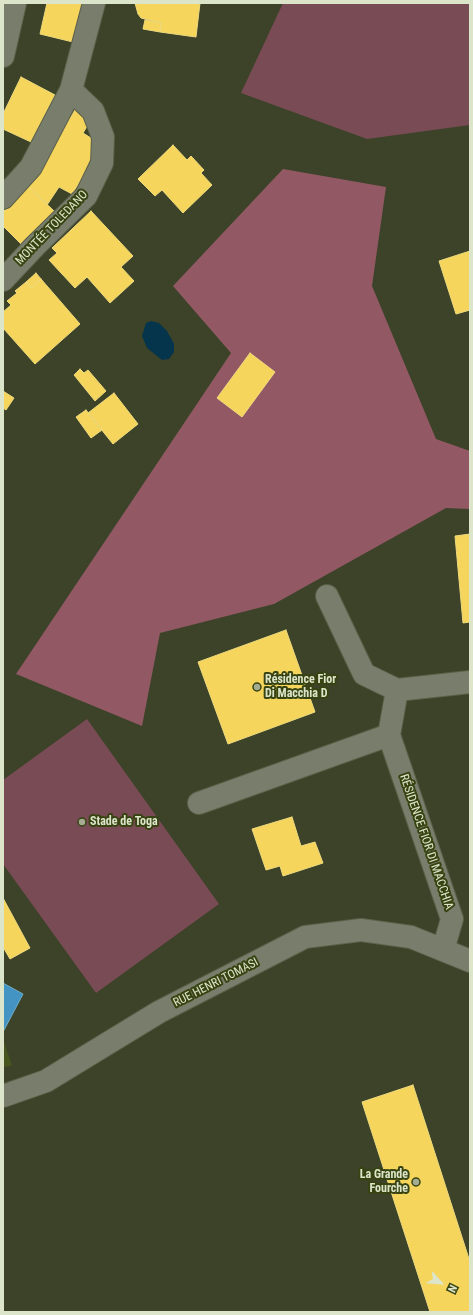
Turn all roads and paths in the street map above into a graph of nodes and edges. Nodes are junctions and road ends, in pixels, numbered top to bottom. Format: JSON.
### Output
{"nodes":[{"id":1,"x":15,"y":3,"type":"edge"},
{"id":2,"x":94,"y":3,"type":"edge"},
{"id":3,"x":3,"y":56,"type":"edge"},
{"id":4,"x":71,"y":90,"type":"junction"},
{"id":5,"x":3,"y":198,"type":"edge"},
{"id":6,"x":3,"y":280,"type":"edge"},
{"id":7,"x":327,"y":596,"type":"dead end"},
{"id":8,"x":470,"y":682,"type":"edge"},
{"id":9,"x":397,"y":690,"type":"junction"},
{"id":10,"x":389,"y":735,"type":"junction"},
{"id":11,"x":199,"y":803,"type":"dead end"},
{"id":12,"x":443,"y":950,"type":"junction"},
{"id":13,"x":470,"y":962,"type":"edge"},
{"id":14,"x":3,"y":1096,"type":"edge"}],
"edges":[{"from":1,"to":3,"type":"street"},
{"from":2,"to":4,"type":"street"},
{"from":4,"to":5,"type":"street"},
{"from":4,"to":6,"type":"street","name":"MONTÉE TOLEDANO"},
{"from":7,"to":9,"type":"street"},
{"from":8,"to":9,"type":"street"},
{"from":9,"to":10,"type":"street","name":"RÉSIDENCE FIOR DI MACCHIA"},
{"from":10,"to":11,"type":"street"},
{"from":10,"to":12,"type":"street","name":"RÉSIDENCE FIOR DI MACCHIA"},
{"from":12,"to":13,"type":"street","name":"RUE HENRI TOMASI"},
{"from":12,"to":14,"type":"street","name":"RUE HENRI TOMASI"}]}
